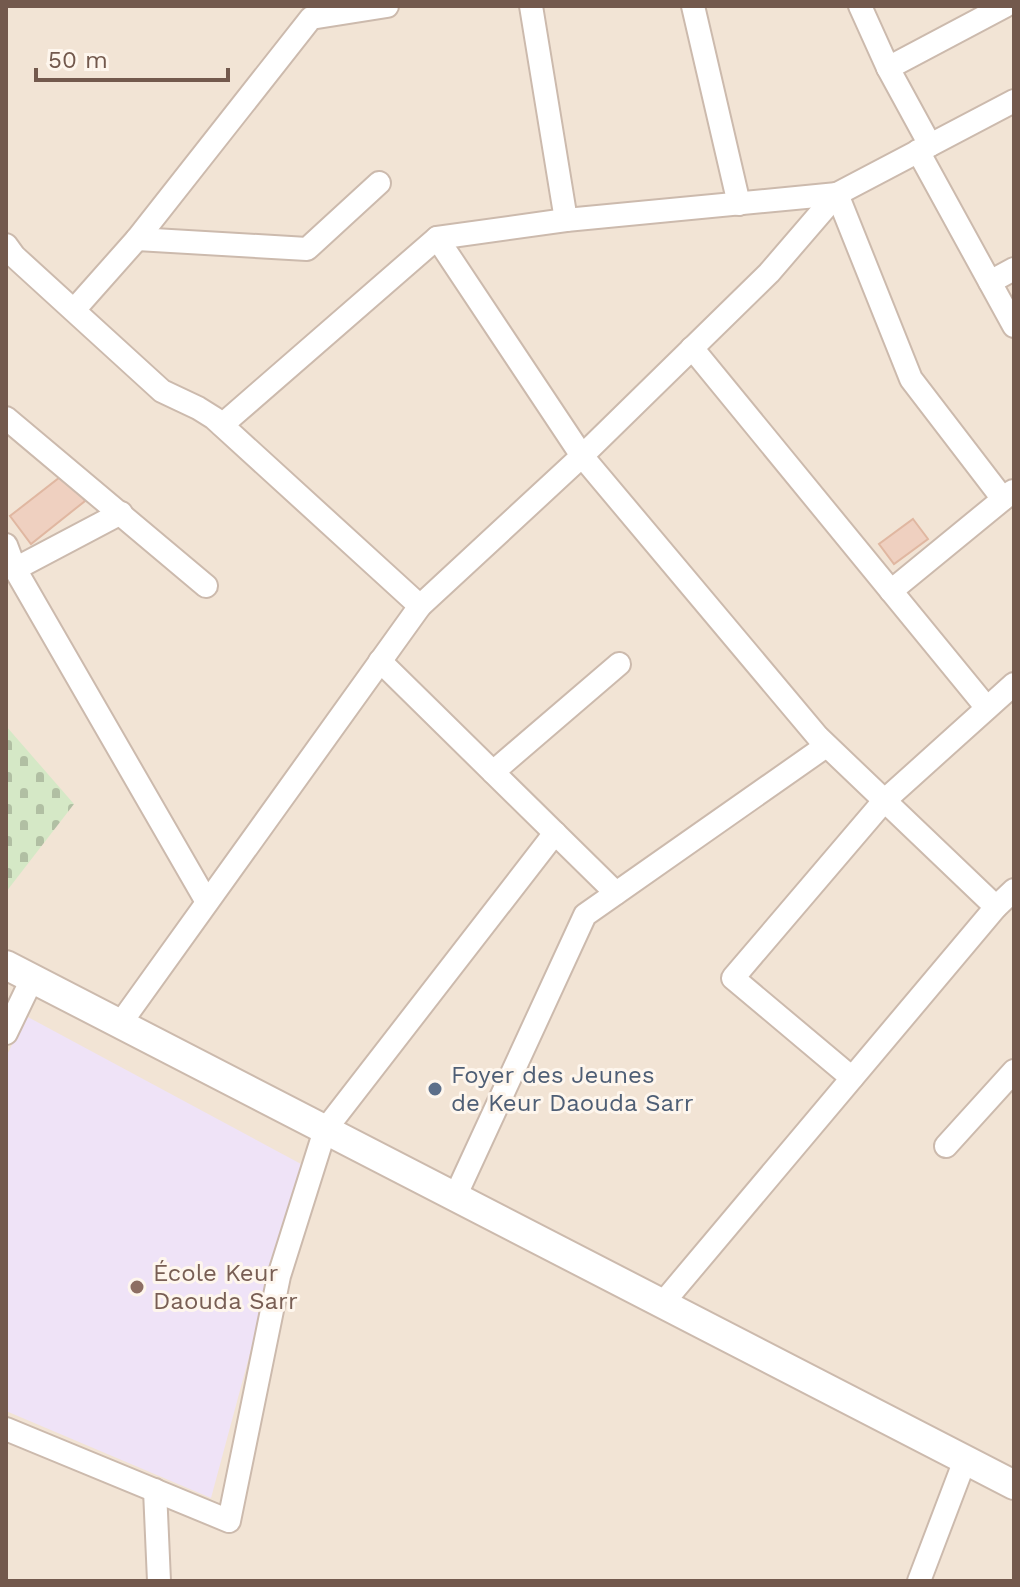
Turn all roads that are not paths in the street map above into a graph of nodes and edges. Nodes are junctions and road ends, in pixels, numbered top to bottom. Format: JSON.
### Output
{"nodes":[{"id":1,"x":387,"y":6,"type":"edge"},
{"id":2,"x":531,"y":6,"type":"edge"},
{"id":3,"x":693,"y":6,"type":"edge"},
{"id":4,"x":860,"y":6,"type":"edge"},
{"id":5,"x":1005,"y":6,"type":"edge"},
{"id":6,"x":305,"y":12,"type":"edge"},
{"id":7,"x":888,"y":68,"type":"junction"},
{"id":8,"x":1014,"y":101,"type":"edge"},
{"id":9,"x":924,"y":148,"type":"junction"},
{"id":10,"x":379,"y":183,"type":"dead end"},
{"id":11,"x":837,"y":194,"type":"junction"},
{"id":12,"x":739,"y":204,"type":"junction"},
{"id":13,"x":566,"y":220,"type":"junction"},
{"id":14,"x":437,"y":238,"type":"junction"},
{"id":15,"x":137,"y":239,"type":"junction"},
{"id":16,"x":6,"y":245,"type":"edge"},
{"id":17,"x":1014,"y":269,"type":"edge"},
{"id":18,"x":990,"y":282,"type":"junction"},
{"id":19,"x":74,"y":310,"type":"junction"},
{"id":20,"x":1014,"y":326,"type":"edge"},
{"id":21,"x":692,"y":348,"type":"junction"},
{"id":22,"x":6,"y":418,"type":"edge"},
{"id":23,"x":222,"y":425,"type":"junction"},
{"id":24,"x":582,"y":456,"type":"junction"},
{"id":25,"x":1008,"y":494,"type":"edge"},
{"id":26,"x":121,"y":513,"type":"junction"},
{"id":27,"x":6,"y":545,"type":"edge"},
{"id":28,"x":15,"y":569,"type":"junction"},
{"id":29,"x":206,"y":586,"type":"dead end"},
{"id":30,"x":891,"y":591,"type":"junction"},
{"id":31,"x":420,"y":606,"type":"junction"},
{"id":32,"x":380,"y":661,"type":"junction"},
{"id":33,"x":619,"y":664,"type":"dead end"},
{"id":34,"x":1014,"y":684,"type":"edge"},
{"id":35,"x":987,"y":708,"type":"junction"},
{"id":36,"x":826,"y":746,"type":"junction"},
{"id":37,"x":493,"y":772,"type":"junction"},
{"id":38,"x":884,"y":801,"type":"junction"},
{"id":39,"x":555,"y":833,"type":"junction"},
{"id":40,"x":616,"y":893,"type":"junction"},
{"id":41,"x":207,"y":902,"type":"junction"},
{"id":42,"x":1006,"y":904,"type":"edge"},
{"id":43,"x":6,"y":965,"type":"edge"},
{"id":44,"x":32,"y":979,"type":"junction"},
{"id":45,"x":120,"y":1024,"type":"junction"},
{"id":46,"x":6,"y":1033,"type":"edge"},
{"id":47,"x":1014,"y":1071,"type":"edge"},
{"id":48,"x":852,"y":1078,"type":"junction"},
{"id":49,"x":325,"y":1130,"type":"junction"},
{"id":50,"x":946,"y":1146,"type":"dead end"},
{"id":51,"x":455,"y":1197,"type":"junction"},
{"id":52,"x":662,"y":1304,"type":"junction"},
{"id":53,"x":6,"y":1429,"type":"edge"},
{"id":54,"x":965,"y":1460,"type":"junction"},
{"id":55,"x":1014,"y":1485,"type":"edge"},
{"id":56,"x":155,"y":1490,"type":"junction"},
{"id":57,"x":159,"y":1581,"type":"edge"},
{"id":58,"x":919,"y":1581,"type":"edge"}],
"edges":[{"from":1,"to":6,"type":"street"},
{"from":2,"to":13,"type":"street"},
{"from":3,"to":12,"type":"street"},
{"from":4,"to":7,"type":"street"},
{"from":5,"to":7,"type":"street"},
{"from":6,"to":15,"type":"street"},
{"from":7,"to":9,"type":"street"},
{"from":8,"to":9,"type":"street"},
{"from":9,"to":11,"type":"street"},
{"from":9,"to":18,"type":"street"},
{"from":10,"to":15,"type":"street"},
{"from":11,"to":12,"type":"street"},
{"from":11,"to":21,"type":"street"},
{"from":11,"to":25,"type":"street"},
{"from":12,"to":13,"type":"street"},
{"from":13,"to":14,"type":"street"},
{"from":14,"to":23,"type":"street"},
{"from":14,"to":24,"type":"street"},
{"from":15,"to":19,"type":"street"},
{"from":16,"to":19,"type":"street"},
{"from":17,"to":18,"type":"street"},
{"from":18,"to":20,"type":"street"},
{"from":19,"to":23,"type":"street"},
{"from":21,"to":24,"type":"street"},
{"from":21,"to":30,"type":"street"},
{"from":22,"to":26,"type":"street"},
{"from":23,"to":31,"type":"street"},
{"from":24,"to":31,"type":"street"},
{"from":24,"to":36,"type":"street"},
{"from":25,"to":30,"type":"street"},
{"from":26,"to":28,"type":"street"},
{"from":26,"to":29,"type":"street"},
{"from":27,"to":28,"type":"street"},
{"from":28,"to":41,"type":"street"},
{"from":30,"to":35,"type":"street"},
{"from":31,"to":32,"type":"street"},
{"from":32,"to":37,"type":"street"},
{"from":32,"to":41,"type":"street"},
{"from":33,"to":37,"type":"street"},
{"from":34,"to":35,"type":"street"},
{"from":35,"to":38,"type":"street"},
{"from":36,"to":38,"type":"street"},
{"from":36,"to":40,"type":"street"},
{"from":37,"to":39,"type":"street"},
{"from":38,"to":42,"type":"street"},
{"from":38,"to":48,"type":"street"},
{"from":39,"to":40,"type":"street"},
{"from":39,"to":49,"type":"street"},
{"from":40,"to":51,"type":"street"},
{"from":41,"to":45,"type":"street"},
{"from":42,"to":48,"type":"street"},
{"from":43,"to":44,"type":"street"},
{"from":44,"to":45,"type":"street"},
{"from":44,"to":46,"type":"street"},
{"from":45,"to":49,"type":"street"},
{"from":47,"to":50,"type":"street"},
{"from":48,"to":52,"type":"street"},
{"from":49,"to":51,"type":"street"},
{"from":49,"to":56,"type":"street"},
{"from":51,"to":52,"type":"street"},
{"from":52,"to":54,"type":"street"},
{"from":53,"to":56,"type":"street"},
{"from":54,"to":55,"type":"street"},
{"from":54,"to":58,"type":"street"},
{"from":56,"to":57,"type":"street"}]}
